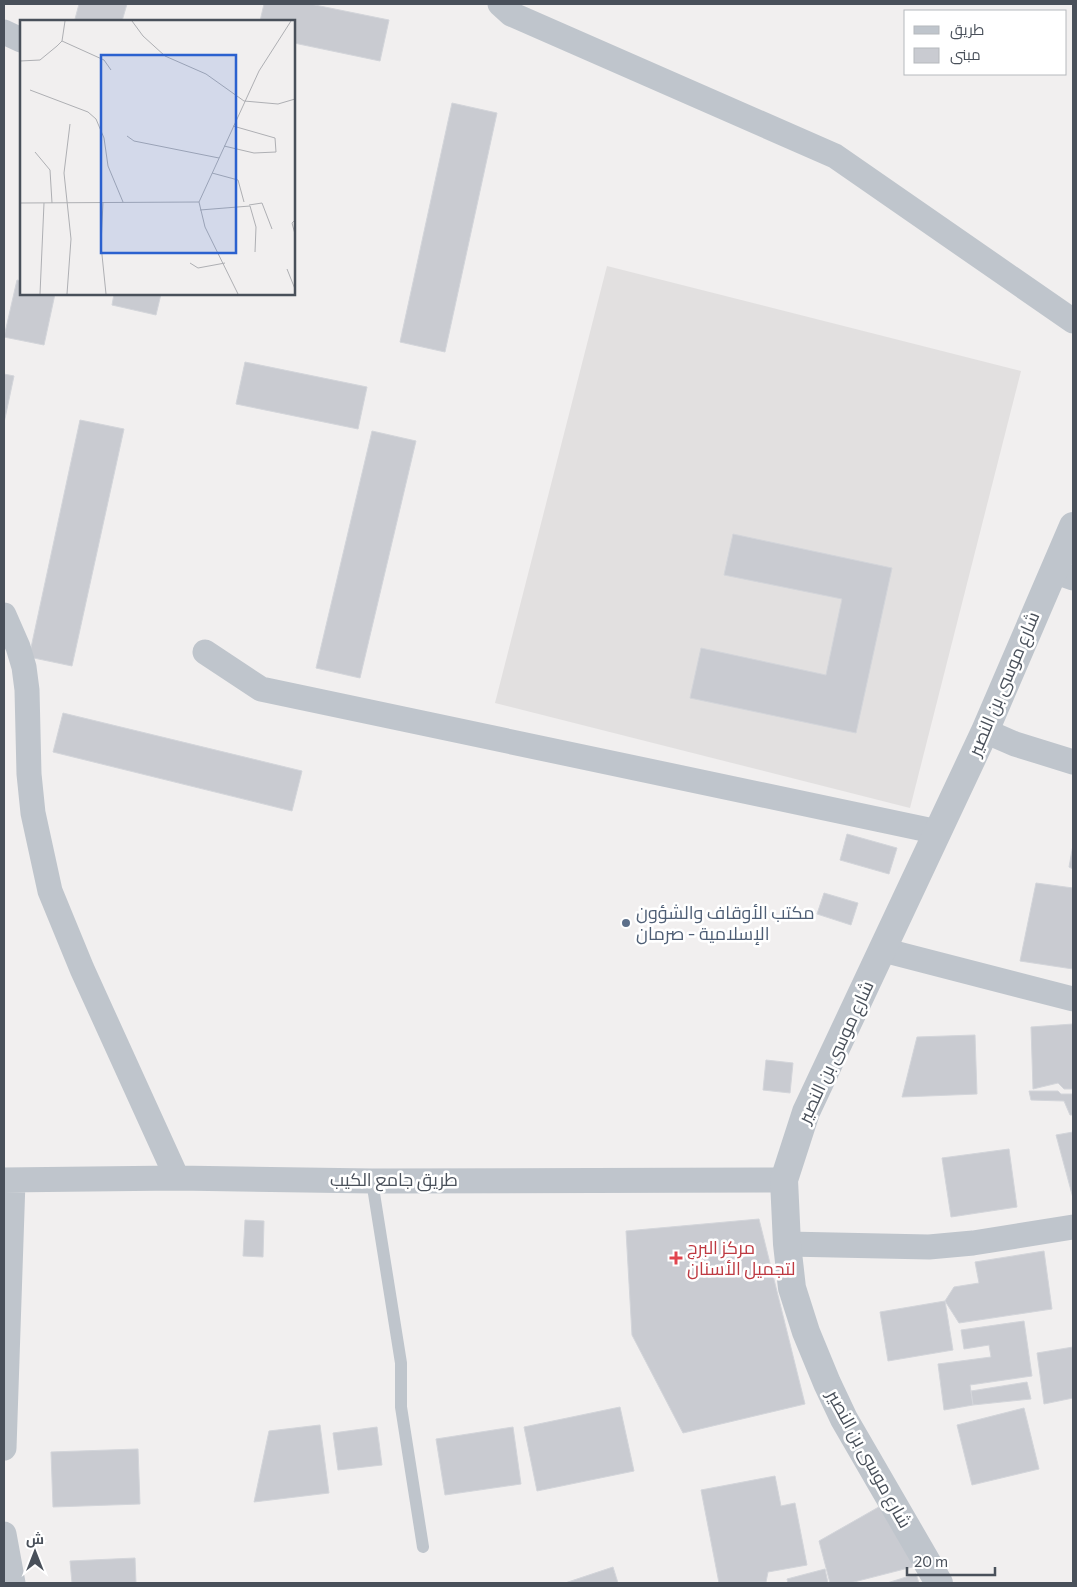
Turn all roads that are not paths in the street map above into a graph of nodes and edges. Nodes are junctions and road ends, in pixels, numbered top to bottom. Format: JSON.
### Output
{"nodes":[{"id":1,"x":500,"y":4,"type":"edge"},
{"id":2,"x":4,"y":32,"type":"edge"},
{"id":3,"x":20,"y":40,"type":"edge"},
{"id":4,"x":1073,"y":321,"type":"edge"},
{"id":5,"x":1073,"y":526,"type":"edge"},
{"id":6,"x":1063,"y":575,"type":"edge"},
{"id":7,"x":4,"y":615,"type":"edge"},
{"id":8,"x":205,"y":652,"type":"dead end"},
{"id":9,"x":985,"y":731,"type":"junction"},
{"id":10,"x":1073,"y":762,"type":"edge"},
{"id":11,"x":938,"y":832,"type":"junction"},
{"id":12,"x":883,"y":950,"type":"junction"},
{"id":13,"x":1073,"y":999,"type":"edge"},
{"id":14,"x":177,"y":1178,"type":"junction"},
{"id":15,"x":9,"y":1180,"type":"edge"},
{"id":16,"x":784,"y":1180,"type":"junction"},
{"id":17,"x":372,"y":1181,"type":"junction"},
{"id":18,"x":1073,"y":1227,"type":"edge"},
{"id":19,"x":786,"y":1244,"type":"junction"},
{"id":20,"x":4,"y":1448,"type":"edge"},
{"id":21,"x":4,"y":1534,"type":"edge"},
{"id":22,"x":423,"y":1546,"type":"dead end"},
{"id":23,"x":13,"y":1583,"type":"edge"},
{"id":24,"x":939,"y":1583,"type":"edge"}],
"edges":[{"from":1,"to":4,"type":"street"},
{"from":2,"to":3,"type":"street"},
{"from":5,"to":6,"type":"street","name":"شارع موسى بن النصير"},
{"from":6,"to":9,"type":"street","name":"شارع موسى بن النصير"},
{"from":7,"to":14,"type":"street"},
{"from":8,"to":11,"type":"street"},
{"from":9,"to":10,"type":"street"},
{"from":9,"to":11,"type":"street","name":"شارع موسى بن النصير"},
{"from":11,"to":12,"type":"street","name":"شارع موسى بن النصير"},
{"from":12,"to":13,"type":"street"},
{"from":12,"to":16,"type":"street","name":"شارع موسى بن النصير"},
{"from":14,"to":15,"type":"street","name":"طريق جامع الكيب"},
{"from":14,"to":17,"type":"street","name":"طريق جامع الكيب"},
{"from":15,"to":20,"type":"street"},
{"from":16,"to":17,"type":"street","name":"طريق جامع الكيب"},
{"from":16,"to":19,"type":"street","name":"شارع موسى بن النصير"},
{"from":17,"to":22,"type":"lane"},
{"from":18,"to":19,"type":"street"},
{"from":19,"to":24,"type":"street","name":"شارع موسى بن النصير"},
{"from":21,"to":23,"type":"street"}]}
